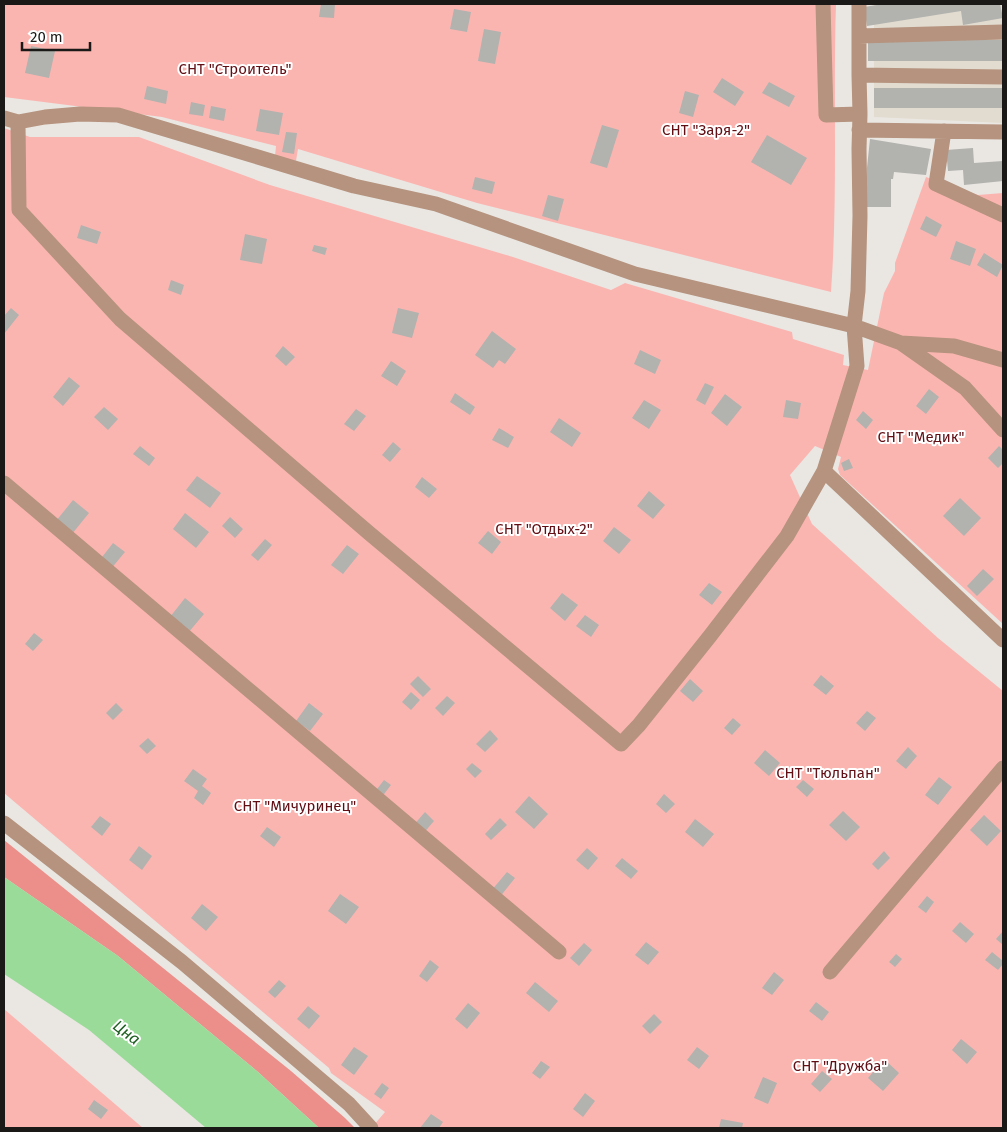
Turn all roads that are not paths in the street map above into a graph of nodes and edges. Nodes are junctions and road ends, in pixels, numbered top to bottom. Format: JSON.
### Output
{"nodes":[{"id":1,"x":824,"y":4,"type":"edge"},
{"id":2,"x":859,"y":4,"type":"edge"},
{"id":3,"x":1003,"y":32,"type":"edge"},
{"id":4,"x":859,"y":36,"type":"junction"},
{"id":5,"x":859,"y":75,"type":"junction"},
{"id":6,"x":1003,"y":77,"type":"edge"},
{"id":7,"x":860,"y":114,"type":"junction"},
{"id":8,"x":11,"y":120,"type":"edge"},
{"id":9,"x":859,"y":130,"type":"junction"},
{"id":10,"x":944,"y":131,"type":"junction"},
{"id":11,"x":1003,"y":132,"type":"edge"},
{"id":12,"x":1003,"y":215,"type":"edge"},
{"id":13,"x":854,"y":326,"type":"junction"},
{"id":14,"x":901,"y":343,"type":"junction"},
{"id":15,"x":1003,"y":360,"type":"edge"},
{"id":16,"x":1003,"y":430,"type":"edge"},
{"id":17,"x":824,"y":472,"type":"junction"},
{"id":18,"x":4,"y":483,"type":"edge"},
{"id":19,"x":1003,"y":640,"type":"edge"},
{"id":20,"x":1003,"y":768,"type":"edge"},
{"id":21,"x":4,"y":823,"type":"edge"},
{"id":22,"x":559,"y":952,"type":"dead end"},
{"id":23,"x":830,"y":972,"type":"dead end"},
{"id":24,"x":372,"y":1128,"type":"edge"}],
"edges":[{"from":1,"to":7,"type":"lane"},
{"from":2,"to":4,"type":"lane"},
{"from":3,"to":4,"type":"lane"},
{"from":4,"to":5,"type":"lane"},
{"from":5,"to":6,"type":"lane"},
{"from":5,"to":7,"type":"lane"},
{"from":7,"to":9,"type":"lane"},
{"from":8,"to":13,"type":"lane"},
{"from":8,"to":17,"type":"lane"},
{"from":9,"to":10,"type":"lane"},
{"from":9,"to":13,"type":"lane"},
{"from":10,"to":11,"type":"lane"},
{"from":10,"to":12,"type":"lane"},
{"from":13,"to":14,"type":"lane"},
{"from":13,"to":17,"type":"lane"},
{"from":14,"to":15,"type":"lane"},
{"from":14,"to":16,"type":"lane"},
{"from":17,"to":19,"type":"lane"},
{"from":18,"to":22,"type":"lane"},
{"from":20,"to":23,"type":"lane"},
{"from":21,"to":24,"type":"lane"}]}
